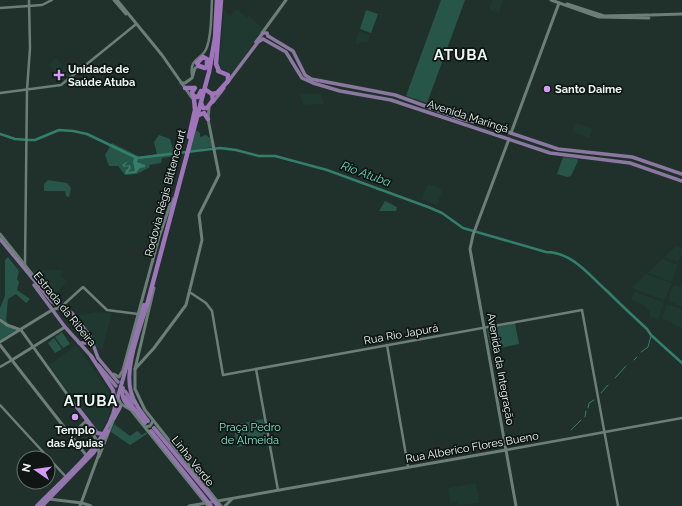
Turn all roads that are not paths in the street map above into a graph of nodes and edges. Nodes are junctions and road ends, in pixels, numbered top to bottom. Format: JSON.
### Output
{"nodes":[{"id":1,"x":29,"y":0,"type":"edge"},
{"id":2,"x":52,"y":0,"type":"edge"},
{"id":3,"x":116,"y":0,"type":"edge"},
{"id":4,"x":212,"y":0,"type":"edge"},
{"id":5,"x":216,"y":0,"type":"edge"},
{"id":6,"x":222,"y":0,"type":"edge"},
{"id":7,"x":287,"y":0,"type":"edge"},
{"id":8,"x":551,"y":0,"type":"edge"},
{"id":9,"x":556,"y":0,"type":"edge"},
{"id":10,"x":560,"y":3,"type":"junction"},
{"id":11,"x":568,"y":5,"type":"junction"},
{"id":12,"x":29,"y":6,"type":"junction"},
{"id":13,"x":0,"y":8,"type":"edge"},
{"id":14,"x":221,"y":13,"type":"junction"},
{"id":15,"x":682,"y":14,"type":"edge"},
{"id":16,"x":135,"y":25,"type":"junction"},
{"id":17,"x":216,"y":27,"type":"junction"},
{"id":18,"x":268,"y":35,"type":"junction"},
{"id":19,"x":263,"y":37,"type":"junction"},
{"id":20,"x":280,"y":42,"type":"junction"},
{"id":21,"x":278,"y":47,"type":"junction"},
{"id":22,"x":160,"y":56,"type":"junction"},
{"id":23,"x":300,"y":64,"type":"junction"},
{"id":24,"x":199,"y":66,"type":"junction"},
{"id":25,"x":295,"y":66,"type":"junction"},
{"id":26,"x":208,"y":68,"type":"junction"},
{"id":27,"x":219,"y":71,"type":"junction"},
{"id":28,"x":227,"y":74,"type":"junction"},
{"id":29,"x":294,"y":74,"type":"dead end"},
{"id":30,"x":192,"y":76,"type":"junction"},
{"id":31,"x":226,"y":84,"type":"junction"},
{"id":32,"x":184,"y":85,"type":"junction"},
{"id":33,"x":346,"y":86,"type":"junction"},
{"id":34,"x":201,"y":89,"type":"junction"},
{"id":35,"x":26,"y":90,"type":"junction"},
{"id":36,"x":372,"y":90,"type":"junction"},
{"id":37,"x":345,"y":91,"type":"junction"},
{"id":38,"x":0,"y":93,"type":"edge"},
{"id":39,"x":212,"y":94,"type":"junction"},
{"id":40,"x":371,"y":96,"type":"junction"},
{"id":41,"x":194,"y":99,"type":"joint"},
{"id":42,"x":202,"y":100,"type":"junction"},
{"id":43,"x":209,"y":108,"type":"junction"},
{"id":44,"x":439,"y":111,"type":"junction"},
{"id":45,"x":201,"y":113,"type":"junction"},
{"id":46,"x":436,"y":115,"type":"junction"},
{"id":47,"x":208,"y":119,"type":"junction"},
{"id":48,"x":455,"y":119,"type":"junction"},
{"id":49,"x":484,"y":124,"type":"junction"},
{"id":50,"x":482,"y":131,"type":"junction"},
{"id":51,"x":511,"y":133,"type":"junction"},
{"id":52,"x":524,"y":137,"type":"junction"},
{"id":53,"x":190,"y":138,"type":"junction"},
{"id":54,"x":509,"y":139,"type":"junction"},
{"id":55,"x":521,"y":143,"type":"junction"},
{"id":56,"x":546,"y":145,"type":"junction"},
{"id":57,"x":544,"y":151,"type":"junction"},
{"id":58,"x":574,"y":151,"type":"junction"},
{"id":59,"x":185,"y":156,"type":"junction"},
{"id":60,"x":572,"y":156,"type":"junction"},
{"id":61,"x":673,"y":171,"type":"junction"},
{"id":62,"x":682,"y":174,"type":"edge"},
{"id":63,"x":670,"y":177,"type":"junction"},
{"id":64,"x":682,"y":181,"type":"edge"},
{"id":65,"x":0,"y":234,"type":"edge"},
{"id":66,"x":0,"y":239,"type":"edge"},
{"id":67,"x":0,"y":242,"type":"edge"},
{"id":68,"x":6,"y":247,"type":"junction"},
{"id":69,"x":14,"y":251,"type":"junction"},
{"id":70,"x":25,"y":258,"type":"junction"},
{"id":71,"x":21,"y":260,"type":"junction"},
{"id":72,"x":25,"y":265,"type":"junction"},
{"id":73,"x":190,"y":292,"type":"junction"},
{"id":74,"x":69,"y":300,"type":"junction"},
{"id":75,"x":145,"y":306,"type":"junction"},
{"id":76,"x":58,"y":307,"type":"junction"},
{"id":77,"x":66,"y":309,"type":"junction"},
{"id":78,"x":52,"y":310,"type":"junction"},
{"id":79,"x":137,"y":313,"type":"junction"},
{"id":80,"x":0,"y":320,"type":"edge"},
{"id":81,"x":65,"y":327,"type":"junction"},
{"id":82,"x":484,"y":327,"type":"junction"},
{"id":83,"x":21,"y":330,"type":"junction"},
{"id":84,"x":90,"y":336,"type":"junction"},
{"id":85,"x":0,"y":343,"type":"edge"},
{"id":86,"x":79,"y":343,"type":"junction"},
{"id":87,"x":387,"y":345,"type":"junction"},
{"id":88,"x":33,"y":347,"type":"junction"},
{"id":89,"x":97,"y":354,"type":"junction"},
{"id":90,"x":130,"y":355,"type":"junction"},
{"id":91,"x":91,"y":356,"type":"junction"},
{"id":92,"x":137,"y":358,"type":"junction"},
{"id":93,"x":12,"y":360,"type":"junction"},
{"id":94,"x":141,"y":361,"type":"junction"},
{"id":95,"x":0,"y":367,"type":"edge"},
{"id":96,"x":124,"y":367,"type":"junction"},
{"id":97,"x":135,"y":369,"type":"junction"},
{"id":98,"x":256,"y":369,"type":"junction"},
{"id":99,"x":122,"y":380,"type":"junction"},
{"id":100,"x":118,"y":386,"type":"junction"},
{"id":101,"x":125,"y":391,"type":"dead end"},
{"id":102,"x":118,"y":397,"type":"junction"},
{"id":103,"x":125,"y":397,"type":"dead end"},
{"id":104,"x":0,"y":405,"type":"edge"},
{"id":105,"x":76,"y":407,"type":"junction"},
{"id":106,"x":118,"y":407,"type":"junction"},
{"id":107,"x":136,"y":409,"type":"junction"},
{"id":108,"x":682,"y":418,"type":"edge"},
{"id":109,"x":114,"y":419,"type":"junction"},
{"id":110,"x":85,"y":422,"type":"junction"},
{"id":111,"x":148,"y":423,"type":"junction"},
{"id":112,"x":604,"y":432,"type":"junction"},
{"id":113,"x":104,"y":434,"type":"junction"},
{"id":114,"x":71,"y":435,"type":"junction"},
{"id":115,"x":95,"y":439,"type":"junction"},
{"id":116,"x":171,"y":445,"type":"junction"},
{"id":117,"x":506,"y":450,"type":"junction"},
{"id":118,"x":86,"y":455,"type":"junction"},
{"id":119,"x":172,"y":458,"type":"junction"},
{"id":120,"x":98,"y":461,"type":"junction"},
{"id":121,"x":182,"y":463,"type":"junction"},
{"id":122,"x":408,"y":467,"type":"junction"},
{"id":123,"x":178,"y":468,"type":"junction"},
{"id":124,"x":191,"y":473,"type":"junction"},
{"id":125,"x":66,"y":476,"type":"junction"},
{"id":126,"x":200,"y":481,"type":"junction"},
{"id":127,"x":278,"y":490,"type":"junction"},
{"id":128,"x":210,"y":492,"type":"junction"},
{"id":129,"x":266,"y":493,"type":"junction"},
{"id":130,"x":240,"y":497,"type":"junction"},
{"id":131,"x":49,"y":499,"type":"junction"},
{"id":132,"x":232,"y":499,"type":"junction"},
{"id":133,"x":227,"y":500,"type":"junction"},
{"id":134,"x":81,"y":504,"type":"edge"},
{"id":135,"x":211,"y":504,"type":"edge"},
{"id":136,"x":40,"y":505,"type":"edge"},
{"id":137,"x":91,"y":506,"type":"edge"},
{"id":138,"x":192,"y":506,"type":"edge"},
{"id":139,"x":218,"y":506,"type":"edge"},
{"id":140,"x":221,"y":506,"type":"edge"},
{"id":141,"x":225,"y":506,"type":"edge"},
{"id":142,"x":516,"y":506,"type":"edge"},
{"id":143,"x":618,"y":506,"type":"edge"}],
"edges":[{"from":1,"to":12,"type":"street"},
{"from":2,"to":12,"type":"street"},
{"from":3,"to":16,"type":"main road"},
{"from":3,"to":22,"type":"main road"},
{"from":4,"to":30,"type":"street"},
{"from":5,"to":17,"type":"highway","name":"Rodovia Régis Bittencourt"},
{"from":5,"to":26,"type":"highway","name":"Rodovia Régis Bittencourt"},
{"from":6,"to":14,"type":"highway"},
{"from":7,"to":18,"type":"main road"},
{"from":7,"to":19,"type":"main road"},
{"from":8,"to":10,"type":"main road"},
{"from":9,"to":11,"type":"main road"},
{"from":10,"to":11,"type":"main road"},
{"from":10,"to":51,"type":"main road"},
{"from":11,"to":15,"type":"main road"},
{"from":12,"to":13,"type":"street"},
{"from":12,"to":35,"type":"street"},
{"from":14,"to":17,"type":"highway"},
{"from":14,"to":27,"type":"highway"},
{"from":16,"to":22,"type":"main road"},
{"from":16,"to":35,"type":"street"},
{"from":17,"to":42,"type":"highway","name":"Rodovia Régis Bittencourt"},
{"from":18,"to":19,"type":"main road"},
{"from":18,"to":19,"type":"main road","name":"Avenida Maringá"},
{"from":18,"to":20,"type":"main road","name":"Avenida Maringá"},
{"from":19,"to":21,"type":"main road","name":"Avenida Maringá"},
{"from":19,"to":28,"type":"main road"},
{"from":19,"to":31,"type":"main road"},
{"from":20,"to":21,"type":"main road"},
{"from":20,"to":23,"type":"main road","name":"Avenida Maringá"},
{"from":21,"to":25,"type":"main road","name":"Avenida Maringá"},
{"from":22,"to":32,"type":"main road"},
{"from":23,"to":25,"type":"main road"},
{"from":23,"to":33,"type":"main road","name":"Avenida Maringá"},
{"from":24,"to":26,"type":"highway"},
{"from":24,"to":26,"type":"highway"},
{"from":24,"to":30,"type":"main road"},
{"from":25,"to":29,"type":"main road"},
{"from":25,"to":37,"type":"main road","name":"Avenida Maringá"},
{"from":26,"to":27,"type":"highway"},
{"from":26,"to":34,"type":"highway","name":"Rodovia Régis Bittencourt"},
{"from":27,"to":28,"type":"highway"},
{"from":28,"to":31,"type":"highway"},
{"from":30,"to":32,"type":"main road"},
{"from":31,"to":39,"type":"highway"},
{"from":31,"to":43,"type":"main road"},
{"from":32,"to":34,"type":"highway"},
{"from":32,"to":41,"type":"main road"},
{"from":33,"to":36,"type":"main road","name":"Avenida Maringá"},
{"from":33,"to":37,"type":"main road"},
{"from":34,"to":39,"type":"highway"},
{"from":34,"to":53,"type":"highway","name":"Rodovia Régis Bittencourt"},
{"from":35,"to":38,"type":"street"},
{"from":35,"to":70,"type":"street"},
{"from":36,"to":40,"type":"main road"},
{"from":36,"to":44,"type":"main road","name":"Avenida Maringá"},
{"from":37,"to":40,"type":"main road","name":"Avenida Maringá"},
{"from":39,"to":42,"type":"highway"},
{"from":40,"to":46,"type":"main road","name":"Avenida Maringá"},
{"from":41,"to":53,"type":"highway"},
{"from":42,"to":53,"type":"highway","name":"Rodovia Régis Bittencourt"},
{"from":43,"to":45,"type":"highway"},
{"from":43,"to":47,"type":"main road"},
{"from":44,"to":46,"type":"main road"},
{"from":44,"to":48,"type":"main road","name":"Avenida Maringá"},
{"from":45,"to":47,"type":"highway"},
{"from":45,"to":53,"type":"highway"},
{"from":46,"to":48,"type":"main road","name":"Avenida Maringá"},
{"from":47,"to":73,"type":"main road"},
{"from":48,"to":49,"type":"main road","name":"Avenida Maringá"},
{"from":48,"to":50,"type":"main road","name":"Avenida Maringá"},
{"from":49,"to":50,"type":"main road"},
{"from":49,"to":51,"type":"main road","name":"Avenida Maringá"},
{"from":50,"to":54,"type":"main road","name":"Avenida Maringá"},
{"from":51,"to":52,"type":"main road","name":"Avenida Maringá"},
{"from":52,"to":55,"type":"main road"},
{"from":52,"to":56,"type":"main road","name":"Avenida Maringá"},
{"from":53,"to":59,"type":"highway","name":"Rodovia Régis Bittencourt"},
{"from":54,"to":55,"type":"main road","name":"Avenida Maringá"},
{"from":54,"to":82,"type":"main road","name":"Avenida da Integração"},
{"from":55,"to":57,"type":"main road","name":"Avenida Maringá"},
{"from":56,"to":57,"type":"main road"},
{"from":56,"to":58,"type":"main road","name":"Avenida Maringá"},
{"from":57,"to":60,"type":"main road","name":"Avenida Maringá"},
{"from":58,"to":60,"type":"main road"},
{"from":58,"to":61,"type":"main road","name":"Avenida Maringá"},
{"from":59,"to":75,"type":"highway","name":"Rodovia Régis Bittencourt"},
{"from":59,"to":75,"type":"highway","name":"Rodovia Régis Bittencourt"},
{"from":60,"to":63,"type":"main road","name":"Avenida Maringá"},
{"from":61,"to":62,"type":"main road","name":"Avenida Maringá"},
{"from":61,"to":63,"type":"main road"},
{"from":63,"to":64,"type":"main road","name":"Avenida Maringá"},
{"from":65,"to":69,"type":"main road"},
{"from":66,"to":68,"type":"main road","name":"Estrada da Ribeira"},
{"from":67,"to":78,"type":"main road","name":"Estrada da Ribeira"},
{"from":68,"to":69,"type":"main road"},
{"from":68,"to":76,"type":"main road","name":"Estrada da Ribeira"},
{"from":69,"to":71,"type":"main road"},
{"from":70,"to":71,"type":"street"},
{"from":70,"to":72,"type":"street"},
{"from":71,"to":72,"type":"main road"},
{"from":72,"to":76,"type":"main road"},
{"from":73,"to":94,"type":"main road"},
{"from":73,"to":98,"type":"street","name":"Rua Rio Japurá"},
{"from":74,"to":76,"type":"street"},
{"from":74,"to":77,"type":"street"},
{"from":74,"to":79,"type":"street"},
{"from":75,"to":79,"type":"main road"},
{"from":75,"to":90,"type":"highway","name":"Rodovia Régis Bittencourt"},
{"from":75,"to":92,"type":"main road"},
{"from":75,"to":107,"type":"highway","name":"Rodovia Régis Bittencourt"},
{"from":76,"to":77,"type":"main road","name":"Estrada da Ribeira"},
{"from":76,"to":78,"type":"main road"},
{"from":77,"to":84,"type":"main road","name":"Estrada da Ribeira"},
{"from":78,"to":81,"type":"main road","name":"Estrada da Ribeira"},
{"from":78,"to":83,"type":"main road"},
{"from":79,"to":96,"type":"main road"},
{"from":80,"to":83,"type":"main road"},
{"from":81,"to":86,"type":"main road","name":"Estrada da Ribeira"},
{"from":81,"to":88,"type":"main road"},
{"from":82,"to":87,"type":"street","name":"Rua Rio Japurá"},
{"from":82,"to":112,"type":"street","name":"Rua Rio Japurá"},
{"from":82,"to":117,"type":"main road","name":"Avenida da Integração"},
{"from":83,"to":85,"type":"main road"},
{"from":83,"to":88,"type":"main road"},
{"from":84,"to":86,"type":"main road"},
{"from":84,"to":89,"type":"main road","name":"Estrada da Ribeira"},
{"from":85,"to":93,"type":"main road"},
{"from":86,"to":91,"type":"main road","name":"Estrada da Ribeira"},
{"from":87,"to":98,"type":"street","name":"Rua Rio Japurá"},
{"from":87,"to":122,"type":"street"},
{"from":88,"to":93,"type":"main road"},
{"from":88,"to":105,"type":"main road"},
{"from":89,"to":96,"type":"main road"},
{"from":89,"to":100,"type":"main road","name":"Estrada da Ribeira"},
{"from":90,"to":99,"type":"highway","name":"Rodovia Régis Bittencourt"},
{"from":90,"to":107,"type":"highway"},
{"from":91,"to":100,"type":"main road","name":"Estrada da Ribeira"},
{"from":91,"to":106,"type":"highway"},
{"from":92,"to":94,"type":"main road"},
{"from":92,"to":97,"type":"main road"},
{"from":93,"to":95,"type":"street"},
{"from":93,"to":114,"type":"main road"},
{"from":94,"to":97,"type":"main road"},
{"from":96,"to":99,"type":"highway"},
{"from":97,"to":111,"type":"main road"},
{"from":98,"to":127,"type":"street"},
{"from":99,"to":100,"type":"highway","name":"Rodovia Régis Bittencourt"},
{"from":100,"to":102,"type":"highway","name":"Rodovia Régis Bittencourt"},
{"from":101,"to":107,"type":"main road"},
{"from":102,"to":106,"type":"highway","name":"Rodovia Régis Bittencourt"},
{"from":102,"to":106,"type":"main road"},
{"from":103,"to":107,"type":"highway"},
{"from":104,"to":125,"type":"street"},
{"from":105,"to":110,"type":"main road"},
{"from":105,"to":113,"type":"highway"},
{"from":105,"to":115,"type":"main road"},
{"from":106,"to":109,"type":"highway"},
{"from":106,"to":111,"type":"main road"},
{"from":106,"to":113,"type":"highway"},
{"from":107,"to":111,"type":"highway"},
{"from":108,"to":112,"type":"street","name":"Rua Alberico Flores Bueno"},
{"from":109,"to":120,"type":"street"},
{"from":109,"to":131,"type":"highway"},
{"from":110,"to":114,"type":"main road"},
{"from":110,"to":115,"type":"main road"},
{"from":111,"to":116,"type":"main road"},
{"from":111,"to":123,"type":"main road"},
{"from":112,"to":117,"type":"street","name":"Rua Alberico Flores Bueno"},
{"from":112,"to":143,"type":"street"},
{"from":113,"to":118,"type":"highway"},
{"from":114,"to":118,"type":"main road"},
{"from":115,"to":120,"type":"main road"},
{"from":116,"to":121,"type":"highway"},
{"from":116,"to":126,"type":"main road"},
{"from":117,"to":122,"type":"main road","name":"Rua Alberico Flores Bueno"},
{"from":117,"to":142,"type":"main road","name":"Avenida da Integração"},
{"from":118,"to":125,"type":"highway"},
{"from":119,"to":121,"type":"highway","name":"Linha Verde"},
{"from":119,"to":123,"type":"highway"},
{"from":119,"to":135,"type":"highway","name":"Linha Verde"},
{"from":120,"to":134,"type":"main road"},
{"from":121,"to":124,"type":"highway","name":"Linha Verde"},
{"from":122,"to":127,"type":"main road","name":"Rua Alberico Flores Bueno"},
{"from":123,"to":135,"type":"main road"},
{"from":124,"to":126,"type":"highway"},
{"from":124,"to":139,"type":"highway","name":"Linha Verde"},
{"from":125,"to":136,"type":"highway"},
{"from":126,"to":128,"type":"main road"},
{"from":127,"to":129,"type":"main road","name":"Rua Alberico Flores Bueno"},
{"from":128,"to":130,"type":"main road"},
{"from":128,"to":140,"type":"main road"},
{"from":129,"to":130,"type":"main road","name":"Rua Alberico Flores Bueno"},
{"from":129,"to":132,"type":"main road","name":"Rua Alberico Flores Bueno"},
{"from":130,"to":133,"type":"main road","name":"Rua Alberico Flores Bueno"},
{"from":131,"to":134,"type":"main road"},
{"from":131,"to":136,"type":"highway"},
{"from":132,"to":133,"type":"main road","name":"Rua Alberico Flores Bueno"},
{"from":132,"to":141,"type":"main road"},
{"from":133,"to":135,"type":"main road","name":"Rua Alberico Flores Bueno"},
{"from":134,"to":137,"type":"main road"},
{"from":135,"to":138,"type":"main road","name":"Rua Alberico Flores Bueno"}]}
